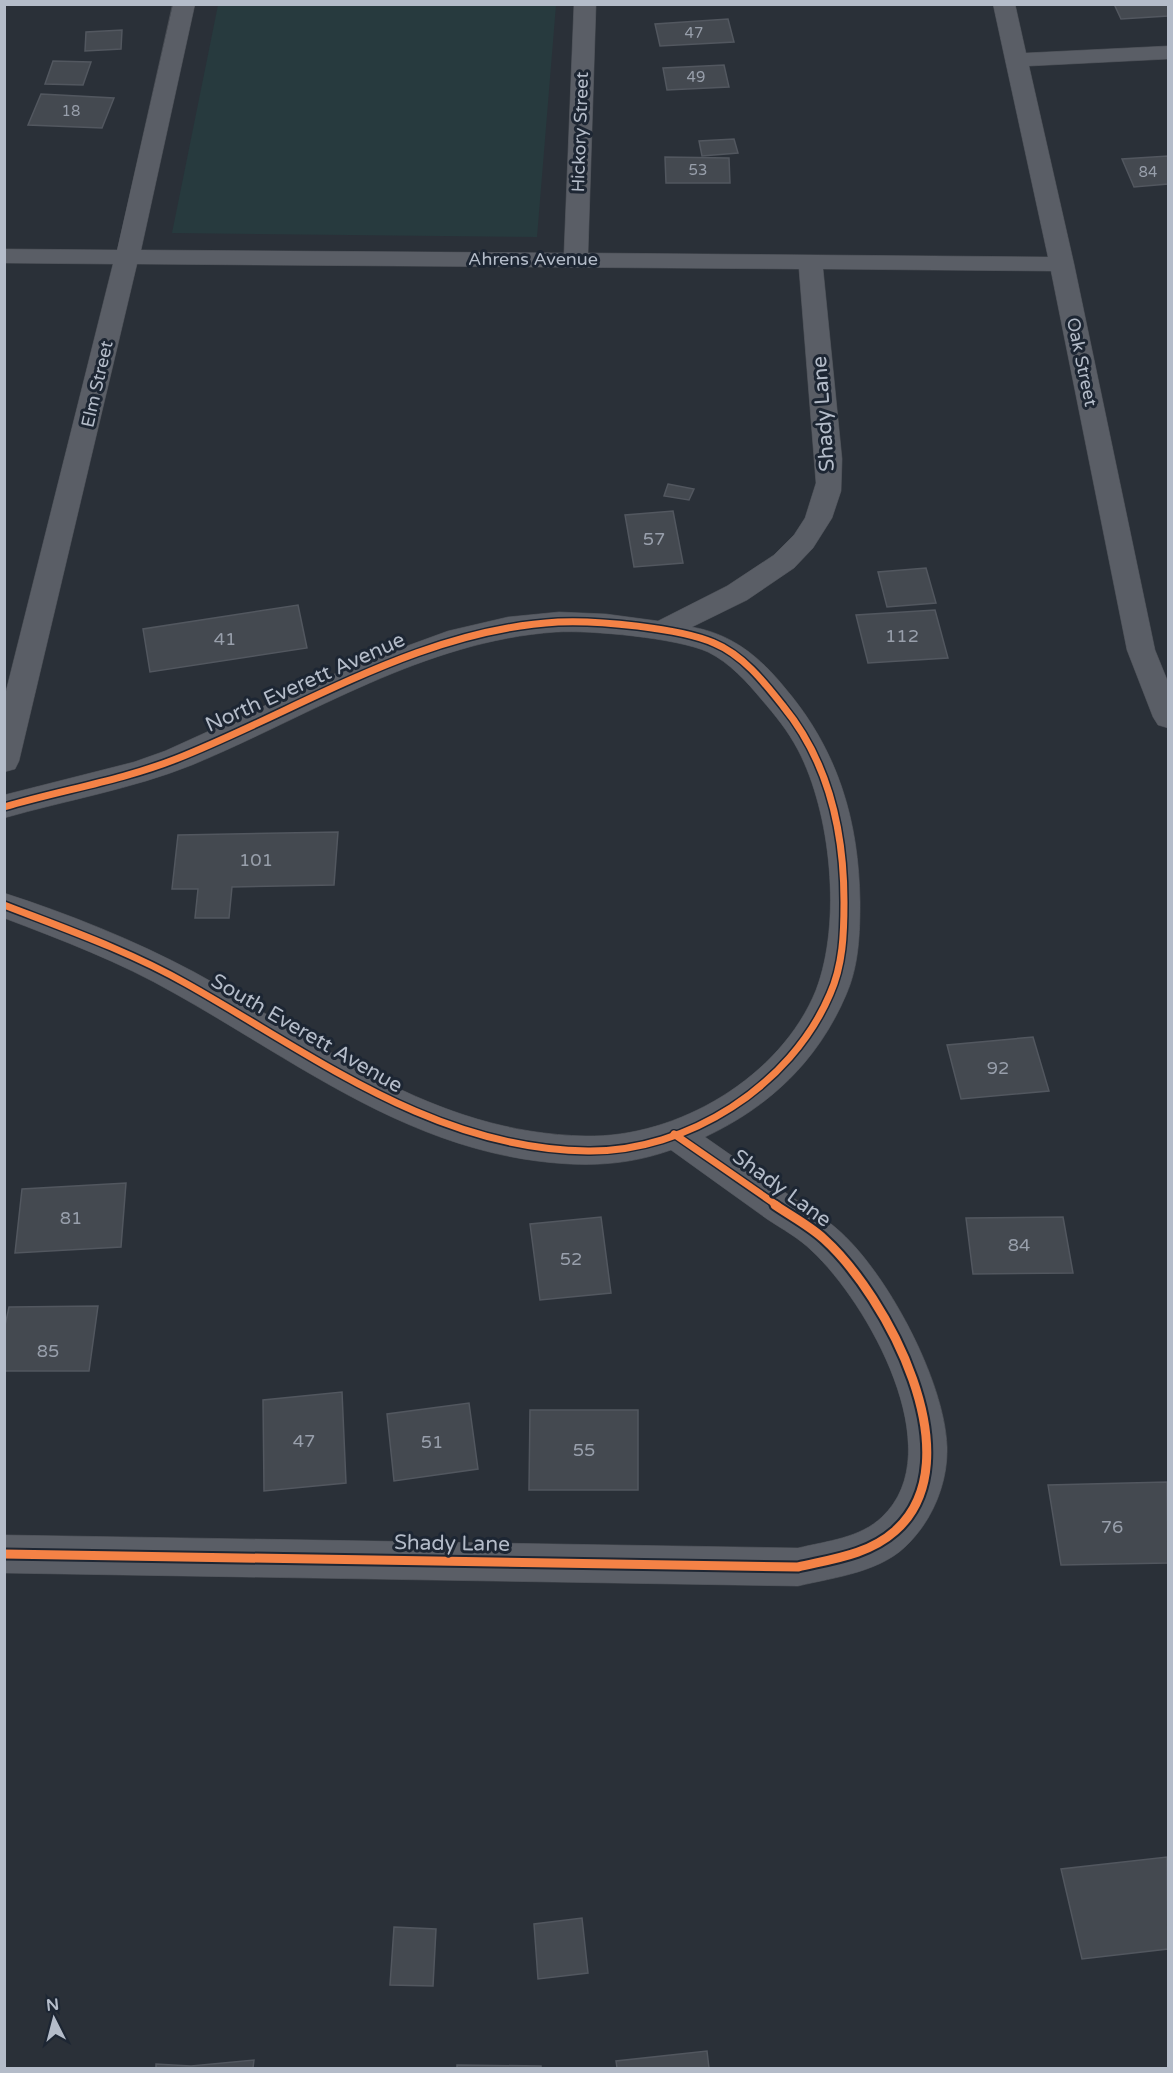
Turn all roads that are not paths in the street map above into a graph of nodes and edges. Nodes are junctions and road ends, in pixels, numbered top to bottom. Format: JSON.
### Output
{"nodes":[{"id":1,"x":184,"y":4,"type":"edge"},
{"id":2,"x":585,"y":4,"type":"edge"},
{"id":3,"x":1004,"y":4,"type":"edge"},
{"id":4,"x":1168,"y":52,"type":"edge"},
{"id":5,"x":1016,"y":60,"type":"junction"},
{"id":6,"x":4,"y":256,"type":"edge"},
{"id":7,"x":127,"y":257,"type":"junction"},
{"id":8,"x":576,"y":259,"type":"junction"},
{"id":9,"x":810,"y":262,"type":"junction"},
{"id":10,"x":1062,"y":264,"type":"junction"},
{"id":11,"x":661,"y":631,"type":"junction"},
{"id":12,"x":1168,"y":717,"type":"edge"},
{"id":13,"x":4,"y":761,"type":"edge"},
{"id":14,"x":4,"y":807,"type":"edge"},
{"id":15,"x":4,"y":905,"type":"edge"},
{"id":16,"x":674,"y":1134,"type":"junction"},
{"id":17,"x":4,"y":1554,"type":"edge"}],
"edges":[{"from":1,"to":7,"type":"street","name":"Elm Street"},
{"from":2,"to":8,"type":"street","name":"Hickory Street"},
{"from":3,"to":5,"type":"street","name":"Oak Street"},
{"from":4,"to":5,"type":"street"},
{"from":5,"to":10,"type":"street","name":"Oak Street"},
{"from":6,"to":7,"type":"street","name":"Ahrens Avenue"},
{"from":7,"to":8,"type":"street","name":"Ahrens Avenue"},
{"from":7,"to":13,"type":"street","name":"Elm Street"},
{"from":8,"to":9,"type":"street","name":"Ahrens Avenue"},
{"from":9,"to":10,"type":"street","name":"Ahrens Avenue"},
{"from":9,"to":11,"type":"street","name":"Shady Lane"},
{"from":10,"to":12,"type":"street","name":"Oak Street"},
{"from":11,"to":14,"type":"street","name":"North Everett Avenue"},
{"from":11,"to":16,"type":"street"},
{"from":15,"to":16,"type":"street","name":"South Everett Avenue"},
{"from":16,"to":17,"type":"street","name":"Shady Lane"}]}
